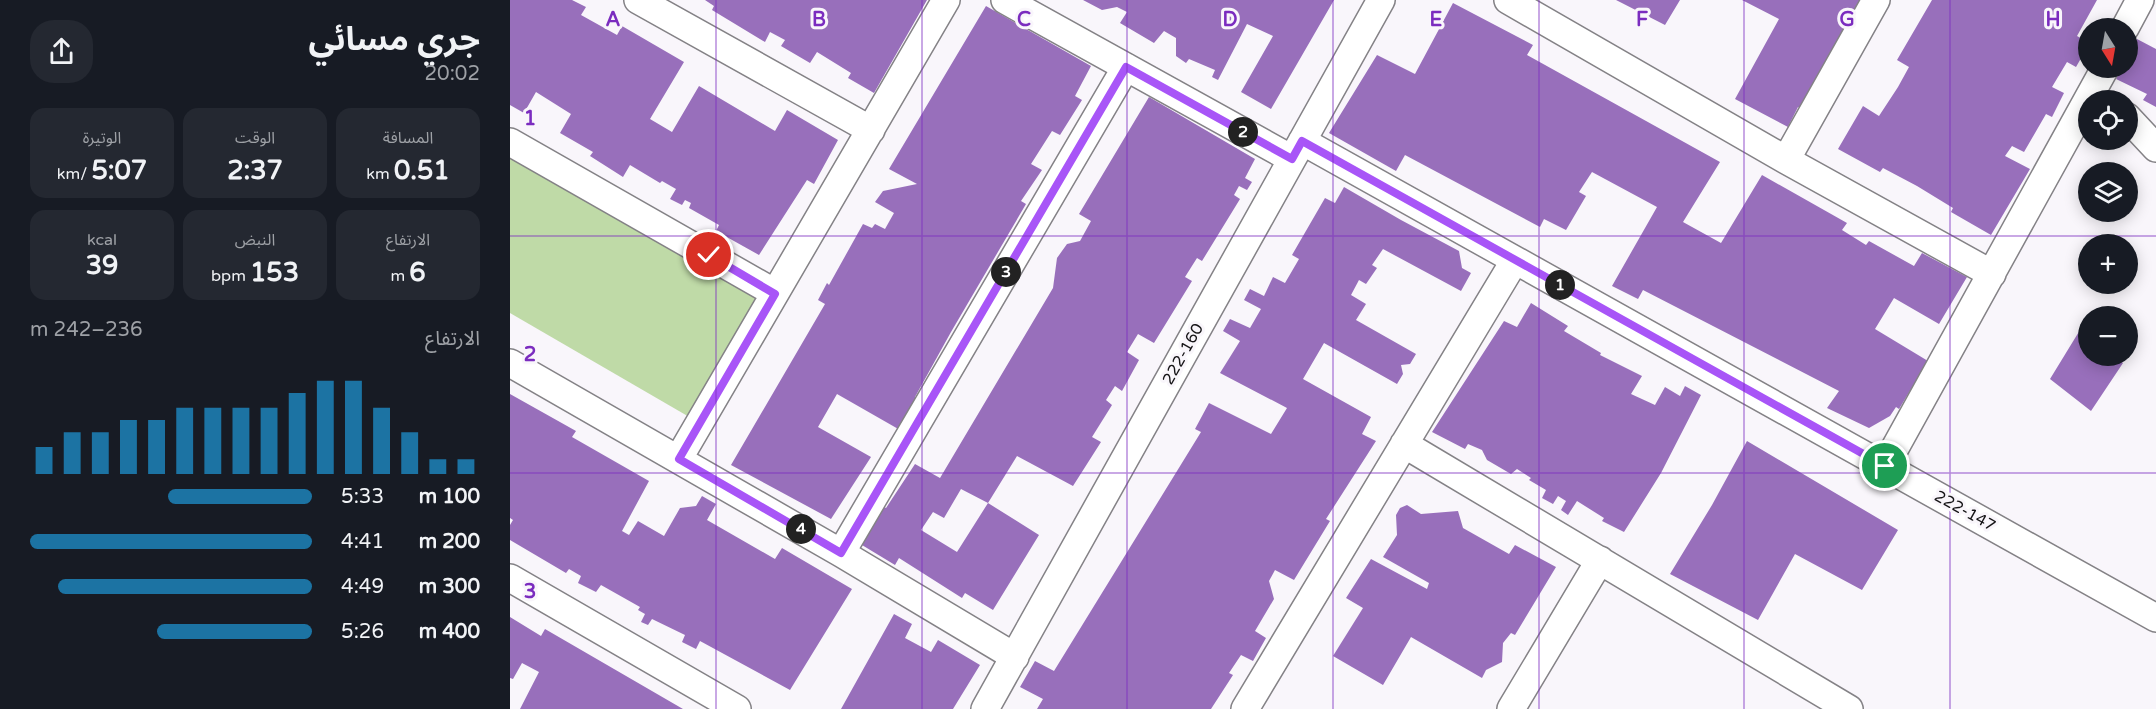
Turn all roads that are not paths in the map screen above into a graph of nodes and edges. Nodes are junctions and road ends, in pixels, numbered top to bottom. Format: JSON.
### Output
{"nodes":[{"id":1,"x":638,"y":0,"type":"edge"},
{"id":2,"x":946,"y":0,"type":"edge"},
{"id":3,"x":1005,"y":0,"type":"edge"},
{"id":4,"x":1381,"y":0,"type":"edge"},
{"id":5,"x":1508,"y":0,"type":"edge"},
{"id":6,"x":1876,"y":0,"type":"edge"},
{"id":7,"x":2140,"y":0,"type":"edge"},
{"id":8,"x":2130,"y":18,"type":"edge"},
{"id":9,"x":1126,"y":67,"type":"junction"},
{"id":10,"x":2104,"y":84,"type":"edge"},
{"id":11,"x":2138,"y":129,"type":"edge"},
{"id":12,"x":871,"y":130,"type":"junction"},
{"id":13,"x":510,"y":142,"type":"edge"},
{"id":14,"x":2156,"y":148,"type":"edge"},
{"id":15,"x":1297,"y":150,"type":"junction"},
{"id":16,"x":1786,"y":160,"type":"junction"},
{"id":17,"x":1515,"y":260,"type":"junction"},
{"id":18,"x":1992,"y":274,"type":"junction"},
{"id":19,"x":775,"y":294,"type":"junction"},
{"id":20,"x":510,"y":363,"type":"edge"},
{"id":21,"x":1404,"y":444,"type":"junction"},
{"id":22,"x":679,"y":459,"type":"junction"},
{"id":23,"x":1885,"y":466,"type":"junction"},
{"id":24,"x":841,"y":553,"type":"junction"},
{"id":25,"x":1600,"y":560,"type":"junction"},
{"id":26,"x":510,"y":578,"type":"edge"},
{"id":27,"x":2156,"y":618,"type":"edge"},
{"id":28,"x":1015,"y":657,"type":"junction"},
{"id":29,"x":737,"y":709,"type":"edge"},
{"id":30,"x":986,"y":709,"type":"edge"},
{"id":31,"x":1245,"y":709,"type":"edge"},
{"id":32,"x":1511,"y":709,"type":"edge"},
{"id":33,"x":1849,"y":709,"type":"edge"}],
"edges":[{"from":1,"to":12,"type":"street"},
{"from":2,"to":12,"type":"street"},
{"from":3,"to":9,"type":"street","name":"222-147"},
{"from":4,"to":15,"type":"street","name":"222-160"},
{"from":5,"to":16,"type":"street"},
{"from":6,"to":16,"type":"street"},
{"from":7,"to":8,"type":"street"},
{"from":9,"to":15,"type":"street","name":"222-147"},
{"from":9,"to":24,"type":"street"},
{"from":10,"to":18,"type":"street"},
{"from":11,"to":14,"type":"street"},
{"from":12,"to":19,"type":"street"},
{"from":13,"to":19,"type":"street"},
{"from":15,"to":17,"type":"street","name":"222-147"},
{"from":15,"to":28,"type":"street","name":"222-160"},
{"from":16,"to":18,"type":"street"},
{"from":17,"to":21,"type":"street"},
{"from":17,"to":23,"type":"street","name":"222-147"},
{"from":18,"to":23,"type":"street"},
{"from":19,"to":22,"type":"street"},
{"from":20,"to":22,"type":"street"},
{"from":21,"to":25,"type":"street"},
{"from":21,"to":31,"type":"street"},
{"from":22,"to":24,"type":"street"},
{"from":23,"to":27,"type":"street","name":"222-147"},
{"from":24,"to":28,"type":"street"},
{"from":25,"to":32,"type":"street"},
{"from":25,"to":33,"type":"street"},
{"from":26,"to":29,"type":"street"},
{"from":28,"to":30,"type":"street","name":"222-160"}]}
